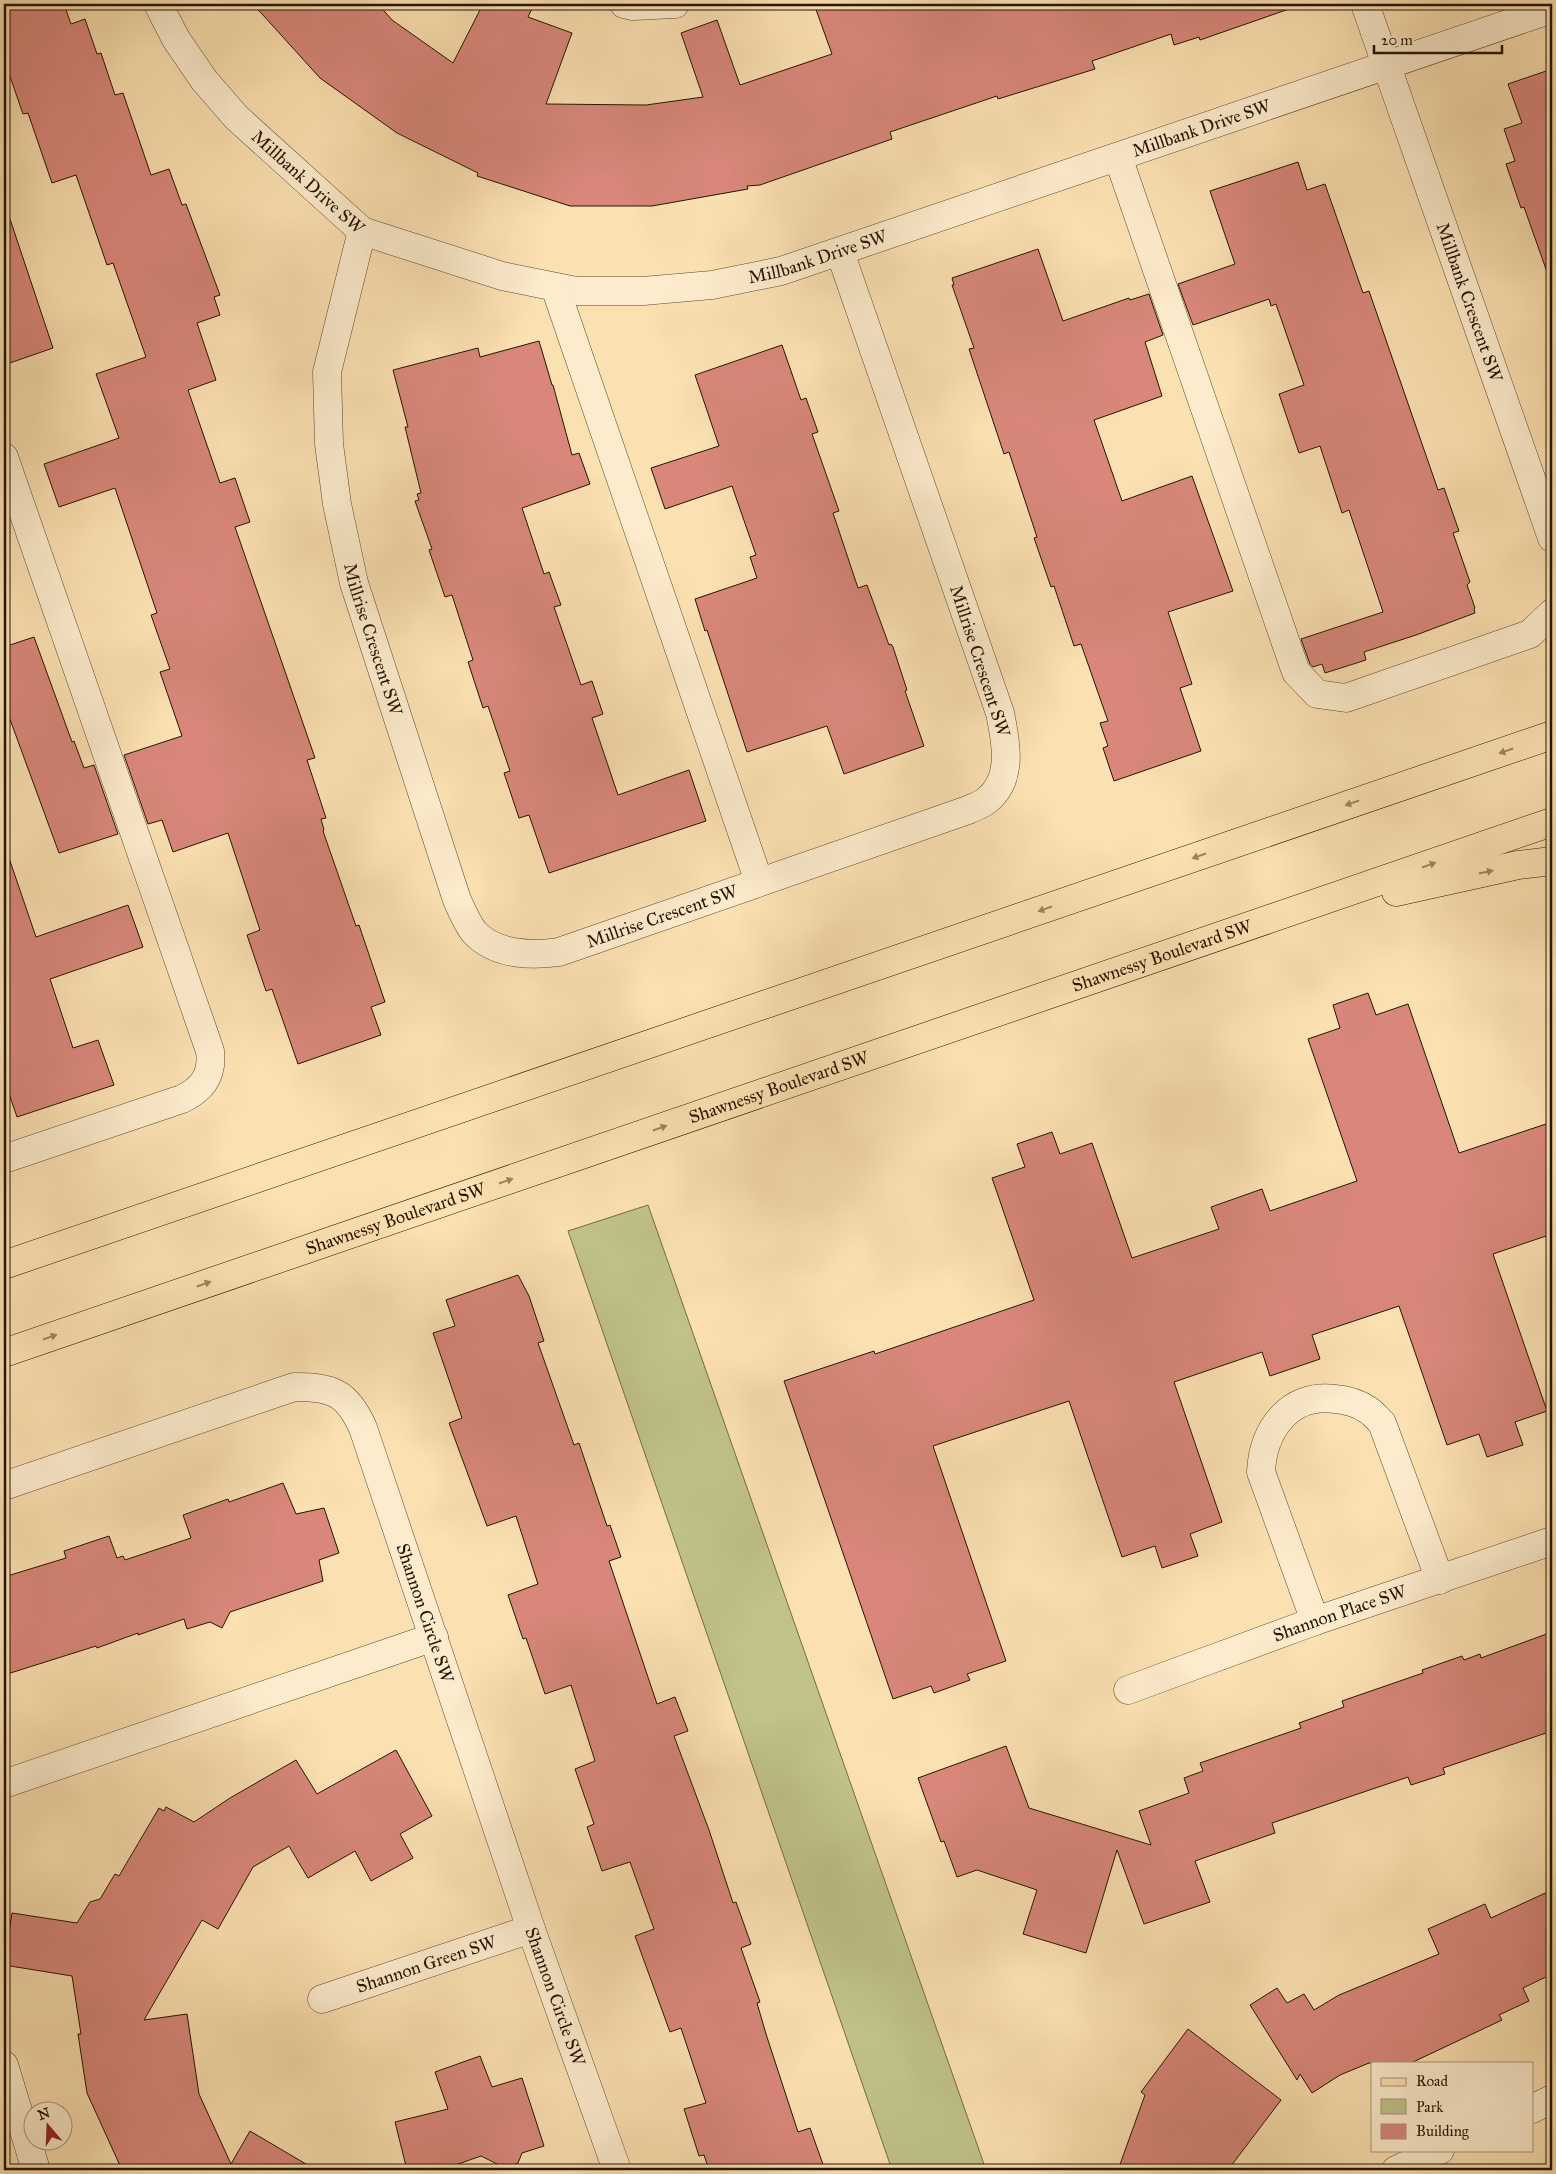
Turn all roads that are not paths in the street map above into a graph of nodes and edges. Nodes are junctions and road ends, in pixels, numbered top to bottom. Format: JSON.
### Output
{"nodes":[{"id":1,"x":158,"y":4,"type":"edge"},
{"id":2,"x":624,"y":4,"type":"edge"},
{"id":3,"x":675,"y":4,"type":"edge"},
{"id":4,"x":1365,"y":4,"type":"edge"},
{"id":5,"x":1552,"y":9,"type":"edge"},
{"id":6,"x":1386,"y":66,"type":"junction"},
{"id":7,"x":1118,"y":157,"type":"junction"},
{"id":8,"x":362,"y":230,"type":"junction"},
{"id":9,"x":840,"y":252,"type":"junction"},
{"id":10,"x":555,"y":287,"type":"junction"},
{"id":11,"x":4,"y":457,"type":"edge"},
{"id":12,"x":1552,"y":538,"type":"edge"},
{"id":13,"x":1552,"y":613,"type":"edge"},
{"id":14,"x":1552,"y":735,"type":"edge"},
{"id":15,"x":1552,"y":822,"type":"edge"},
{"id":16,"x":1552,"y":862,"type":"edge"},
{"id":17,"x":759,"y":882,"type":"junction"},
{"id":18,"x":1267,"y":920,"type":"junction"},
{"id":19,"x":4,"y":1159,"type":"edge"},
{"id":20,"x":4,"y":1265,"type":"edge"},
{"id":21,"x":4,"y":1353,"type":"edge"},
{"id":22,"x":4,"y":1486,"type":"edge"},
{"id":23,"x":1552,"y":1541,"type":"edge"},
{"id":24,"x":1440,"y":1580,"type":"junction"},
{"id":25,"x":1315,"y":1621,"type":"junction"},
{"id":26,"x":434,"y":1637,"type":"junction"},
{"id":27,"x":1128,"y":1690,"type":"dead end"},
{"id":28,"x":4,"y":1784,"type":"edge"},
{"id":29,"x":531,"y":1929,"type":"junction"},
{"id":30,"x":322,"y":1999,"type":"dead end"},
{"id":31,"x":4,"y":2065,"type":"edge"},
{"id":32,"x":1552,"y":2100,"type":"edge"},
{"id":33,"x":1534,"y":2107,"type":"edge"},
{"id":34,"x":1436,"y":2152,"type":"edge"},
{"id":35,"x":36,"y":2170,"type":"edge"},
{"id":36,"x":617,"y":2170,"type":"edge"},
{"id":37,"x":1396,"y":2170,"type":"edge"}],
"edges":[{"from":1,"to":8,"type":"street","name":"Millbank Drive SW"},
{"from":2,"to":3,"type":"street"},
{"from":4,"to":6,"type":"street","name":"Millbank Crescent SW"},
{"from":5,"to":6,"type":"street","name":"Millbank Drive SW"},
{"from":6,"to":7,"type":"street","name":"Millbank Drive SW"},
{"from":6,"to":12,"type":"street","name":"Millbank Crescent SW"},
{"from":7,"to":9,"type":"street","name":"Millbank Drive SW"},
{"from":7,"to":13,"type":"street"},
{"from":8,"to":10,"type":"street","name":"Millbank Drive SW"},
{"from":8,"to":17,"type":"street","name":"Millrise Crescent SW"},
{"from":9,"to":10,"type":"street","name":"Millbank Drive SW"},
{"from":9,"to":17,"type":"street","name":"Millrise Crescent SW"},
{"from":10,"to":17,"type":"street"},
{"from":11,"to":19,"type":"street"},
{"from":14,"to":20,"type":"main road","one_way":true},
{"from":18,"to":15,"type":"main road","name":"Shawnessy Boulevard SW","one_way":true},
{"from":18,"to":16,"type":"main road","one_way":true},
{"from":21,"to":18,"type":"main road","name":"Shawnessy Boulevard SW","one_way":true},
{"from":22,"to":26,"type":"street","name":"Shannon Circle SW"},
{"from":23,"to":24,"type":"street","name":"Shannon Place SW"},
{"from":24,"to":25,"type":"street","name":"Shannon Place SW"},
{"from":24,"to":25,"type":"street"},
{"from":25,"to":27,"type":"street","name":"Shannon Place SW"},
{"from":26,"to":28,"type":"street"},
{"from":26,"to":29,"type":"street","name":"Shannon Circle SW"},
{"from":29,"to":30,"type":"street","name":"Shannon Green SW"},
{"from":29,"to":36,"type":"street","name":"Shannon Circle SW"},
{"from":31,"to":35,"type":"street"},
{"from":32,"to":33,"type":"street"},
{"from":34,"to":37,"type":"street"}]}
